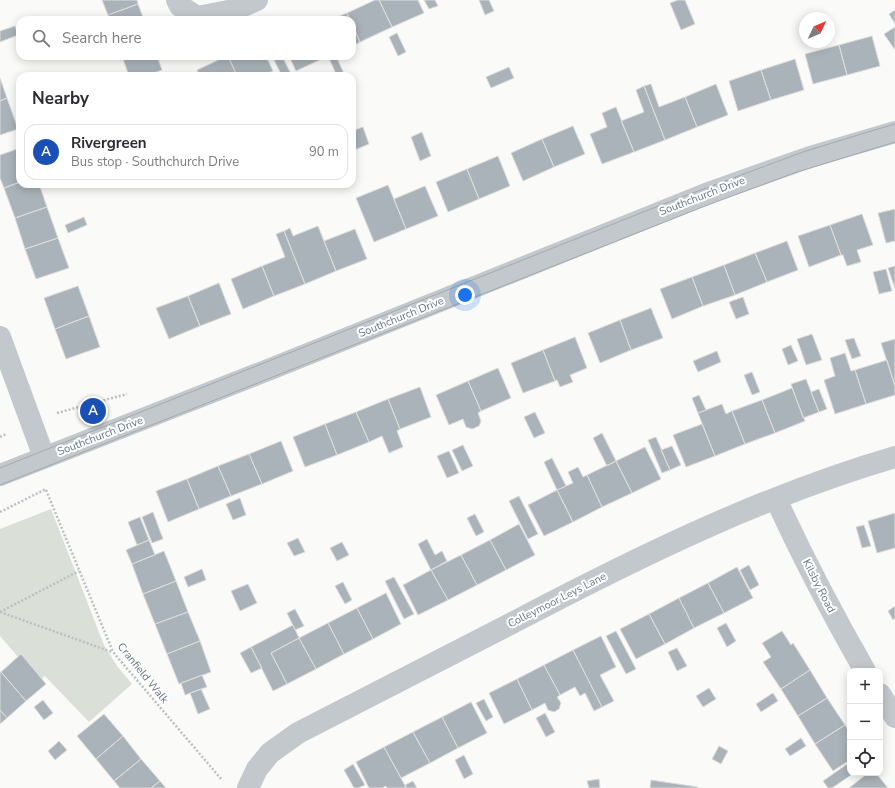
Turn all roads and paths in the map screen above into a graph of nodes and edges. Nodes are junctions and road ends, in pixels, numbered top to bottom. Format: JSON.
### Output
{"nodes":[{"id":1,"x":177,"y":0,"type":"edge"},
{"id":2,"x":257,"y":0,"type":"edge"},
{"id":3,"x":195,"y":16,"type":"edge"},
{"id":4,"x":202,"y":16,"type":"edge"},
{"id":5,"x":895,"y":132,"type":"edge"},
{"id":6,"x":0,"y":337,"type":"edge"},
{"id":7,"x":44,"y":457,"type":"junction"},
{"id":8,"x":895,"y":458,"type":"edge"},
{"id":9,"x":0,"y":475,"type":"edge"},
{"id":10,"x":776,"y":499,"type":"junction"},
{"id":11,"x":0,"y":512,"type":"edge"},
{"id":12,"x":79,"y":571,"type":"junction"},
{"id":13,"x":0,"y":612,"type":"edge"},
{"id":14,"x":113,"y":652,"type":"junction"},
{"id":15,"x":863,"y":668,"type":"edge"},
{"id":16,"x":883,"y":699,"type":"edge"},
{"id":17,"x":895,"y":717,"type":"edge"},
{"id":18,"x":248,"y":788,"type":"edge"}],
"edges":[{"from":1,"to":3,"type":"street"},
{"from":2,"to":4,"type":"street"},
{"from":5,"to":7,"type":"street","name":"Southchurch Drive"},
{"from":6,"to":7,"type":"street"},
{"from":7,"to":9,"type":"street","name":"Southchurch Drive"},
{"from":8,"to":10,"type":"street","name":"Colleymoor Leys Lane"},
{"from":10,"to":15,"type":"street","name":"Kilsby Road"},
{"from":10,"to":18,"type":"street","name":"Colleymoor Leys Lane"},
{"from":11,"to":12,"type":"path","name":"Cranfield Walk"},
{"from":12,"to":13,"type":"path"},
{"from":12,"to":14,"type":"path","name":"Cranfield Walk"},
{"from":13,"to":14,"type":"path"},
{"from":14,"to":18,"type":"path","name":"Cranfield Walk"},
{"from":16,"to":17,"type":"street"}]}
